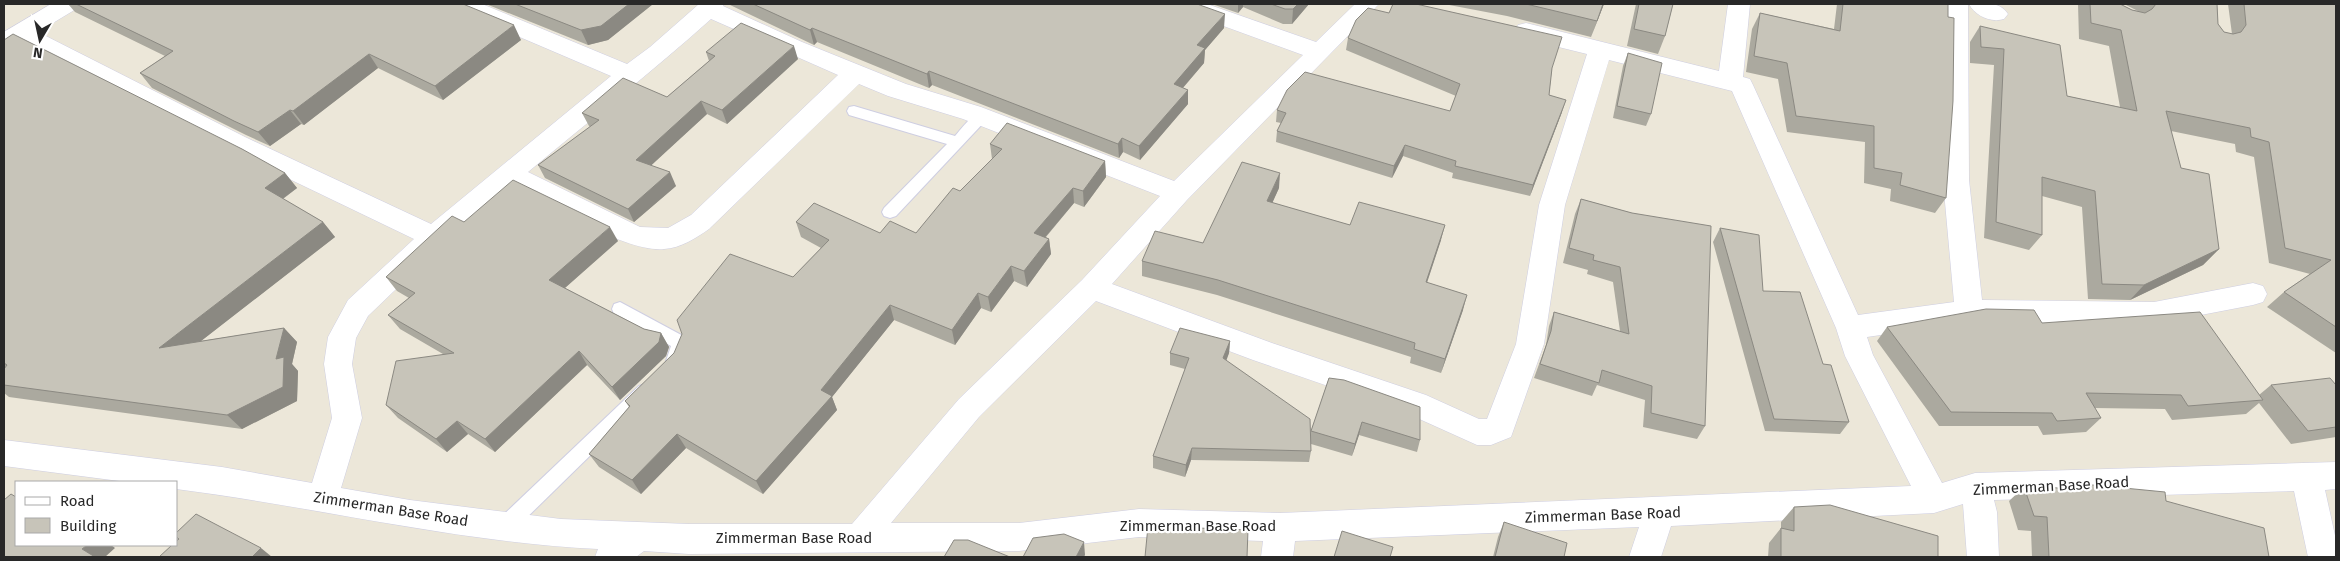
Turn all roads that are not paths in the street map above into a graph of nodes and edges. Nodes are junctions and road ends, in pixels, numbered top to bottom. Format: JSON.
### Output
{"nodes":[{"id":1,"x":68,"y":4,"type":"edge"},
{"id":2,"x":462,"y":4,"type":"edge"},
{"id":3,"x":1185,"y":4,"type":"edge"},
{"id":4,"x":1368,"y":4,"type":"edge"},
{"id":5,"x":1740,"y":4,"type":"edge"},
{"id":6,"x":1957,"y":4,"type":"edge"},
{"id":7,"x":711,"y":6,"type":"edge"},
{"id":8,"x":1507,"y":26,"type":"edge"},
{"id":9,"x":12,"y":38,"type":"edge"},
{"id":10,"x":1600,"y":50,"type":"junction"},
{"id":11,"x":1320,"y":52,"type":"junction"},
{"id":12,"x":855,"y":73,"type":"junction"},
{"id":13,"x":629,"y":74,"type":"junction"},
{"id":14,"x":1730,"y":82,"type":"junction"},
{"id":15,"x":854,"y":111,"type":"dead end"},
{"id":16,"x":982,"y":117,"type":"junction"},
{"id":17,"x":957,"y":142,"type":"junction"},
{"id":18,"x":509,"y":174,"type":"junction"},
{"id":19,"x":1178,"y":193,"type":"junction"},
{"id":20,"x":890,"y":212,"type":"dead end"},
{"id":21,"x":434,"y":237,"type":"junction"},
{"id":22,"x":1092,"y":288,"type":"junction"},
{"id":23,"x":2253,"y":294,"type":"dead end"},
{"id":24,"x":620,"y":309,"type":"dead end"},
{"id":25,"x":1969,"y":311,"type":"junction"},
{"id":26,"x":1850,"y":328,"type":"junction"},
{"id":27,"x":4,"y":453,"type":"edge"},
{"id":28,"x":2306,"y":476,"type":"junction"},
{"id":29,"x":2336,"y":476,"type":"edge"},
{"id":30,"x":1975,"y":487,"type":"junction"},
{"id":31,"x":322,"y":499,"type":"junction"},
{"id":32,"x":1934,"y":499,"type":"junction"},
{"id":33,"x":1660,"y":512,"type":"junction"},
{"id":34,"x":505,"y":526,"type":"junction"},
{"id":35,"x":638,"y":537,"type":"junction"},
{"id":36,"x":860,"y":538,"type":"junction"},
{"id":37,"x":1278,"y":542,"type":"edge"},
{"id":38,"x":927,"y":547,"type":"edge"},
{"id":39,"x":611,"y":557,"type":"edge"},
{"id":40,"x":1645,"y":557,"type":"edge"},
{"id":41,"x":1983,"y":557,"type":"edge"},
{"id":42,"x":2324,"y":557,"type":"edge"}],
"edges":[{"from":1,"to":9,"type":"street"},
{"from":2,"to":13,"type":"street"},
{"from":3,"to":11,"type":"street"},
{"from":4,"to":11,"type":"street"},
{"from":5,"to":14,"type":"street"},
{"from":6,"to":25,"type":"street"},
{"from":7,"to":12,"type":"street"},
{"from":7,"to":13,"type":"street"},
{"from":8,"to":10,"type":"street"},
{"from":9,"to":21,"type":"street"},
{"from":10,"to":14,"type":"street"},
{"from":10,"to":22,"type":"street"},
{"from":11,"to":19,"type":"street"},
{"from":12,"to":16,"type":"street"},
{"from":12,"to":18,"type":"street"},
{"from":13,"to":18,"type":"street"},
{"from":14,"to":26,"type":"street"},
{"from":15,"to":17,"type":"lane"},
{"from":16,"to":17,"type":"lane"},
{"from":16,"to":19,"type":"street"},
{"from":17,"to":20,"type":"lane"},
{"from":18,"to":21,"type":"street"},
{"from":19,"to":22,"type":"street"},
{"from":21,"to":31,"type":"street"},
{"from":22,"to":36,"type":"street"},
{"from":23,"to":25,"type":"street"},
{"from":24,"to":34,"type":"lane"},
{"from":25,"to":26,"type":"street"},
{"from":26,"to":32,"type":"street"},
{"from":27,"to":31,"type":"street","name":"Zimmerman Base Road"},
{"from":28,"to":29,"type":"street","name":"Zimmerman Base Road"},
{"from":28,"to":30,"type":"street","name":"Zimmerman Base Road"},
{"from":28,"to":42,"type":"street"},
{"from":30,"to":32,"type":"street","name":"Zimmerman Base Road"},
{"from":30,"to":41,"type":"street"},
{"from":31,"to":34,"type":"street","name":"Zimmerman Base Road"},
{"from":32,"to":33,"type":"street","name":"Zimmerman Base Road"},
{"from":33,"to":37,"type":"street","name":"Zimmerman Base Road"},
{"from":33,"to":40,"type":"street"},
{"from":34,"to":35,"type":"street","name":"Zimmerman Base Road"},
{"from":35,"to":36,"type":"street","name":"Zimmerman Base Road"},
{"from":35,"to":39,"type":"street"},
{"from":36,"to":38,"type":"street","name":"Zimmerman Base Road"},
{"from":37,"to":38,"type":"street","name":"Zimmerman Base Road"}]}
